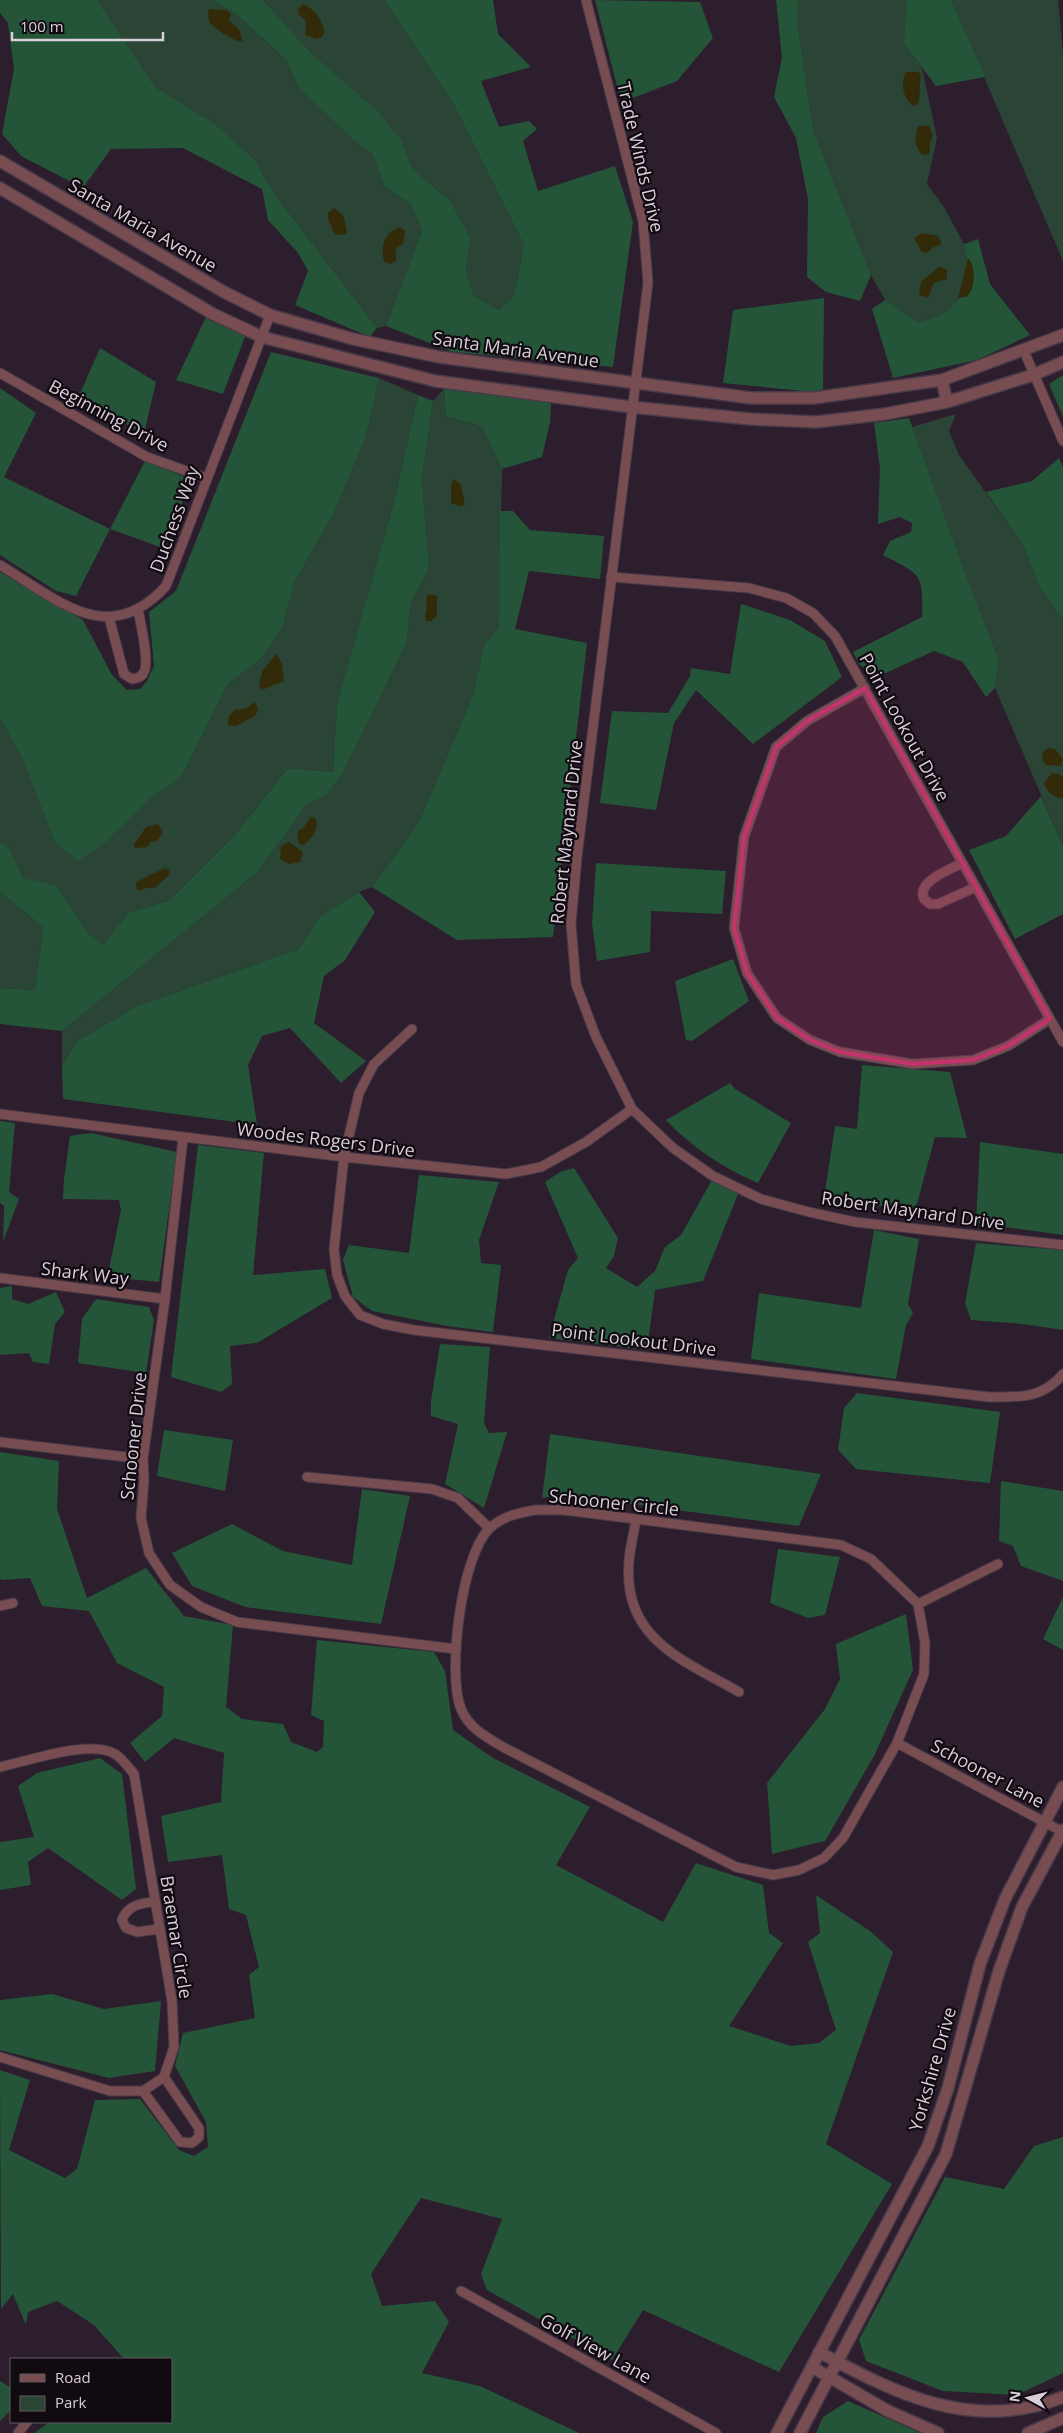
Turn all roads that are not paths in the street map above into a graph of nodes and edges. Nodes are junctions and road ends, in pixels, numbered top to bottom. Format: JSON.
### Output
{"nodes":[{"id":1,"x":586,"y":0,"type":"edge"},
{"id":2,"x":0,"y":161,"type":"edge"},
{"id":3,"x":0,"y":188,"type":"edge"},
{"id":4,"x":270,"y":315,"type":"junction"},
{"id":5,"x":1063,"y":334,"type":"edge"},
{"id":6,"x":262,"y":338,"type":"junction"},
{"id":7,"x":1024,"y":351,"type":"junction"},
{"id":8,"x":1063,"y":362,"type":"edge"},
{"id":9,"x":0,"y":373,"type":"edge"},
{"id":10,"x":1033,"y":375,"type":"junction"},
{"id":11,"x":942,"y":380,"type":"junction"},
{"id":12,"x":634,"y":384,"type":"junction"},
{"id":13,"x":947,"y":402,"type":"junction"},
{"id":14,"x":631,"y":407,"type":"junction"},
{"id":15,"x":1063,"y":442,"type":"edge"},
{"id":16,"x":206,"y":478,"type":"junction"},
{"id":17,"x":0,"y":565,"type":"edge"},
{"id":18,"x":611,"y":577,"type":"junction"},
{"id":19,"x":138,"y":609,"type":"junction"},
{"id":20,"x":109,"y":617,"type":"junction"},
{"id":21,"x":864,"y":688,"type":"junction"},
{"id":22,"x":962,"y":862,"type":"junction"},
{"id":23,"x":976,"y":887,"type":"junction"},
{"id":24,"x":1050,"y":1019,"type":"junction"},
{"id":25,"x":412,"y":1029,"type":"dead end"},
{"id":26,"x":1063,"y":1042,"type":"edge"},
{"id":27,"x":632,"y":1109,"type":"junction"},
{"id":28,"x":0,"y":1114,"type":"edge"},
{"id":29,"x":183,"y":1138,"type":"junction"},
{"id":30,"x":344,"y":1157,"type":"junction"},
{"id":31,"x":1063,"y":1245,"type":"edge"},
{"id":32,"x":0,"y":1278,"type":"edge"},
{"id":33,"x":165,"y":1300,"type":"junction"},
{"id":34,"x":1063,"y":1374,"type":"edge"},
{"id":35,"x":0,"y":1442,"type":"edge"},
{"id":36,"x":143,"y":1459,"type":"junction"},
{"id":37,"x":307,"y":1477,"type":"dead end"},
{"id":38,"x":636,"y":1520,"type":"junction"},
{"id":39,"x":489,"y":1528,"type":"junction"},
{"id":40,"x":998,"y":1564,"type":"dead end"},
{"id":41,"x":13,"y":1603,"type":"dead end"},
{"id":42,"x":918,"y":1604,"type":"junction"},
{"id":43,"x":0,"y":1606,"type":"edge"},
{"id":44,"x":456,"y":1649,"type":"junction"},
{"id":45,"x":739,"y":1692,"type":"dead end"},
{"id":46,"x":897,"y":1743,"type":"junction"},
{"id":47,"x":0,"y":1767,"type":"edge"},
{"id":48,"x":1063,"y":1787,"type":"edge"},
{"id":49,"x":1045,"y":1822,"type":"junction"},
{"id":50,"x":1063,"y":1831,"type":"edge"},
{"id":51,"x":154,"y":1902,"type":"junction"},
{"id":52,"x":159,"y":1929,"type":"junction"},
{"id":53,"x":0,"y":2057,"type":"edge"},
{"id":54,"x":164,"y":2078,"type":"junction"},
{"id":55,"x":143,"y":2091,"type":"junction"},
{"id":56,"x":461,"y":2290,"type":"dead end"},
{"id":57,"x":819,"y":2352,"type":"junction"},
{"id":58,"x":838,"y":2362,"type":"junction"},
{"id":59,"x":812,"y":2367,"type":"junction"},
{"id":60,"x":830,"y":2377,"type":"junction"},
{"id":61,"x":1063,"y":2397,"type":"edge"},
{"id":62,"x":1063,"y":2418,"type":"edge"},
{"id":63,"x":26,"y":2423,"type":"edge"},
{"id":64,"x":18,"y":2433,"type":"edge"},
{"id":65,"x":716,"y":2433,"type":"edge"},
{"id":66,"x":777,"y":2433,"type":"edge"},
{"id":67,"x":800,"y":2433,"type":"edge"},
{"id":68,"x":938,"y":2433,"type":"edge"},
{"id":69,"x":1028,"y":2433,"type":"edge"}],
"edges":[{"from":1,"to":12,"type":"street","name":"Trade Winds Drive"},
{"from":2,"to":4,"type":"street","name":"Santa Maria Avenue"},
{"from":3,"to":6,"type":"street"},
{"from":4,"to":6,"type":"street","name":"Duchess Way"},
{"from":4,"to":12,"type":"street","name":"Santa Maria Avenue"},
{"from":5,"to":7,"type":"street","name":"Santa Maria Avenue"},
{"from":6,"to":14,"type":"street"},
{"from":6,"to":16,"type":"street","name":"Duchess Way"},
{"from":7,"to":10,"type":"street"},
{"from":7,"to":11,"type":"street","name":"Santa Maria Avenue"},
{"from":8,"to":10,"type":"street"},
{"from":9,"to":16,"type":"street","name":"Beginning Drive"},
{"from":10,"to":13,"type":"street"},
{"from":10,"to":15,"type":"street"},
{"from":11,"to":12,"type":"street","name":"Santa Maria Avenue"},
{"from":11,"to":13,"type":"street"},
{"from":12,"to":14,"type":"street","name":"Robert Maynard Drive"},
{"from":13,"to":14,"type":"street"},
{"from":14,"to":18,"type":"street","name":"Robert Maynard Drive"},
{"from":16,"to":19,"type":"street","name":"Duchess Way"},
{"from":17,"to":20,"type":"street","name":"Duchess Way"},
{"from":18,"to":21,"type":"street","name":"Point Lookout Drive"},
{"from":18,"to":27,"type":"street","name":"Robert Maynard Drive"},
{"from":19,"to":20,"type":"street","name":"Duchess Way"},
{"from":19,"to":20,"type":"street"},
{"from":21,"to":22,"type":"street","name":"Point Lookout Drive"},
{"from":21,"to":24,"type":"street"},
{"from":22,"to":23,"type":"street","name":"Point Lookout Drive"},
{"from":22,"to":23,"type":"street"},
{"from":23,"to":24,"type":"street","name":"Point Lookout Drive"},
{"from":24,"to":26,"type":"street","name":"Point Lookout Drive"},
{"from":25,"to":30,"type":"street","name":"Point Lookout Drive"},
{"from":27,"to":30,"type":"street","name":"Woodes Rogers Drive"},
{"from":27,"to":31,"type":"street","name":"Robert Maynard Drive"},
{"from":28,"to":29,"type":"street","name":"Woodes Rogers Drive"},
{"from":29,"to":30,"type":"street","name":"Woodes Rogers Drive"},
{"from":29,"to":33,"type":"street","name":"Schooner Drive"},
{"from":30,"to":34,"type":"street","name":"Point Lookout Drive"},
{"from":32,"to":33,"type":"street","name":"Shark Way"},
{"from":33,"to":36,"type":"street","name":"Schooner Drive"},
{"from":35,"to":36,"type":"street"},
{"from":36,"to":44,"type":"street","name":"Schooner Drive"},
{"from":37,"to":39,"type":"street"},
{"from":38,"to":39,"type":"street","name":"Schooner Circle"},
{"from":38,"to":42,"type":"street","name":"Schooner Circle"},
{"from":38,"to":45,"type":"street"},
{"from":39,"to":44,"type":"street"},
{"from":40,"to":42,"type":"street"},
{"from":41,"to":43,"type":"street"},
{"from":42,"to":46,"type":"street"},
{"from":44,"to":46,"type":"street"},
{"from":46,"to":49,"type":"street","name":"Schooner Lane"},
{"from":47,"to":51,"type":"street","name":"Braemar Circle"},
{"from":48,"to":49,"type":"street","name":"Yorkshire Drive"},
{"from":49,"to":50,"type":"street","name":"Schooner Lane"},
{"from":49,"to":57,"type":"street","name":"Yorkshire Drive"},
{"from":50,"to":58,"type":"street","name":"Yorkshire Drive"},
{"from":51,"to":52,"type":"street","name":"Braemar Circle"},
{"from":51,"to":52,"type":"street"},
{"from":52,"to":54,"type":"street","name":"Braemar Circle"},
{"from":53,"to":55,"type":"street"},
{"from":54,"to":55,"type":"street"},
{"from":54,"to":55,"type":"street"},
{"from":56,"to":65,"type":"street","name":"Golf View Lane"},
{"from":57,"to":58,"type":"street"},
{"from":57,"to":59,"type":"street","name":"Yorkshire Drive"},
{"from":58,"to":60,"type":"street","name":"Yorkshire Drive"},
{"from":58,"to":61,"type":"street"},
{"from":59,"to":60,"type":"street"},
{"from":59,"to":66,"type":"street","name":"Yorkshire Drive"},
{"from":60,"to":67,"type":"street","name":"Yorkshire Drive"},
{"from":60,"to":68,"type":"street"},
{"from":62,"to":69,"type":"street"},
{"from":63,"to":64,"type":"street"}]}
